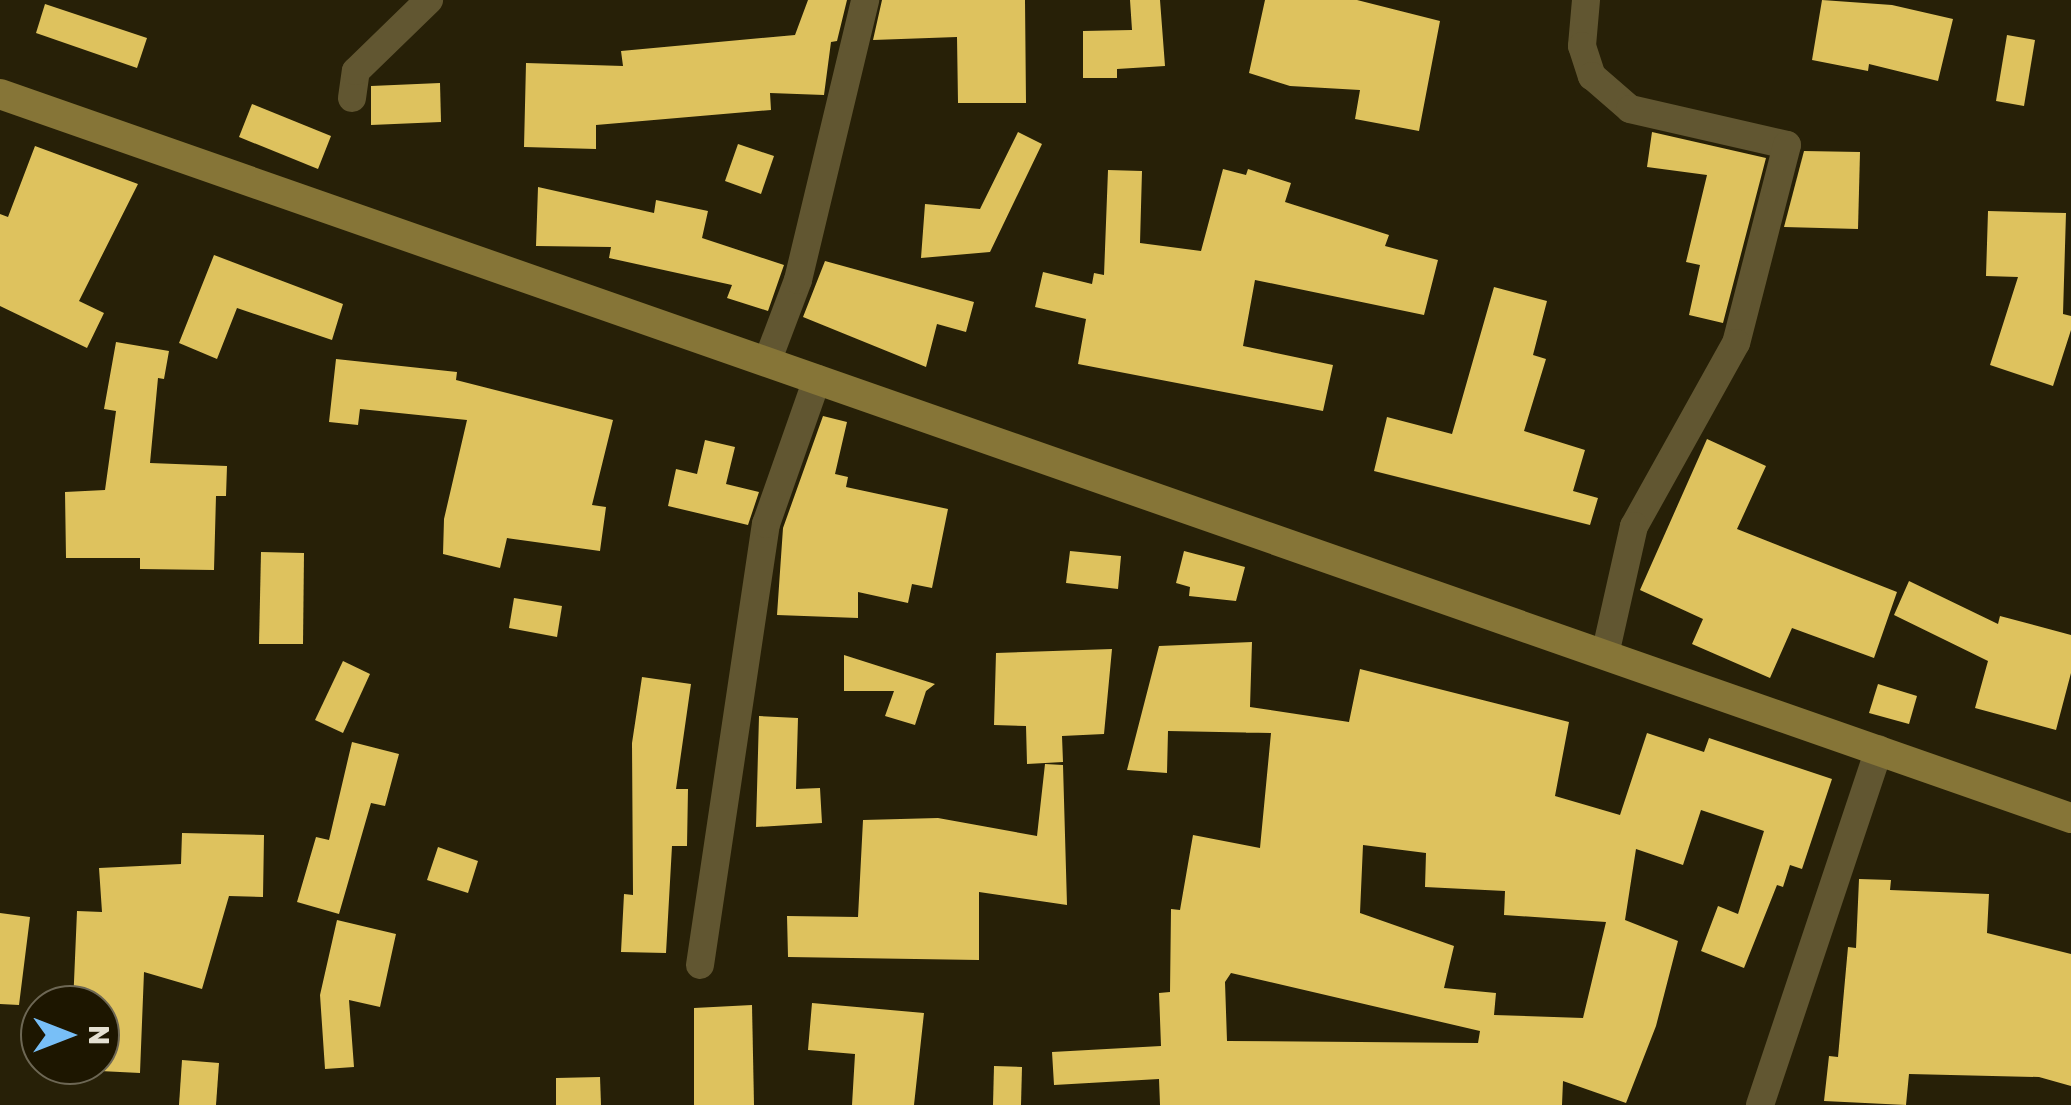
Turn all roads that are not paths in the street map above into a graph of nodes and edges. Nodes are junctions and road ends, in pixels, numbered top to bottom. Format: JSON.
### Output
{"nodes":[{"id":1,"x":429,"y":0,"type":"edge"},
{"id":2,"x":866,"y":0,"type":"edge"},
{"id":3,"x":1586,"y":0,"type":"edge"},
{"id":4,"x":0,"y":94,"type":"edge"},
{"id":5,"x":352,"y":98,"type":"dead end"},
{"id":6,"x":767,"y":362,"type":"junction"},
{"id":7,"x":817,"y":379,"type":"junction"},
{"id":8,"x":1605,"y":655,"type":"junction"},
{"id":9,"x":1879,"y":749,"type":"junction"},
{"id":10,"x":2071,"y":818,"type":"edge"},
{"id":11,"x":700,"y":965,"type":"dead end"},
{"id":12,"x":1760,"y":1105,"type":"edge"}],
"edges":[{"from":1,"to":5,"type":"street"},
{"from":2,"to":6,"type":"street"},
{"from":3,"to":8,"type":"street"},
{"from":4,"to":6,"type":"street"},
{"from":6,"to":7,"type":"street"},
{"from":7,"to":8,"type":"street"},
{"from":7,"to":11,"type":"street"},
{"from":8,"to":9,"type":"street"},
{"from":9,"to":10,"type":"street"},
{"from":9,"to":12,"type":"street"}]}
